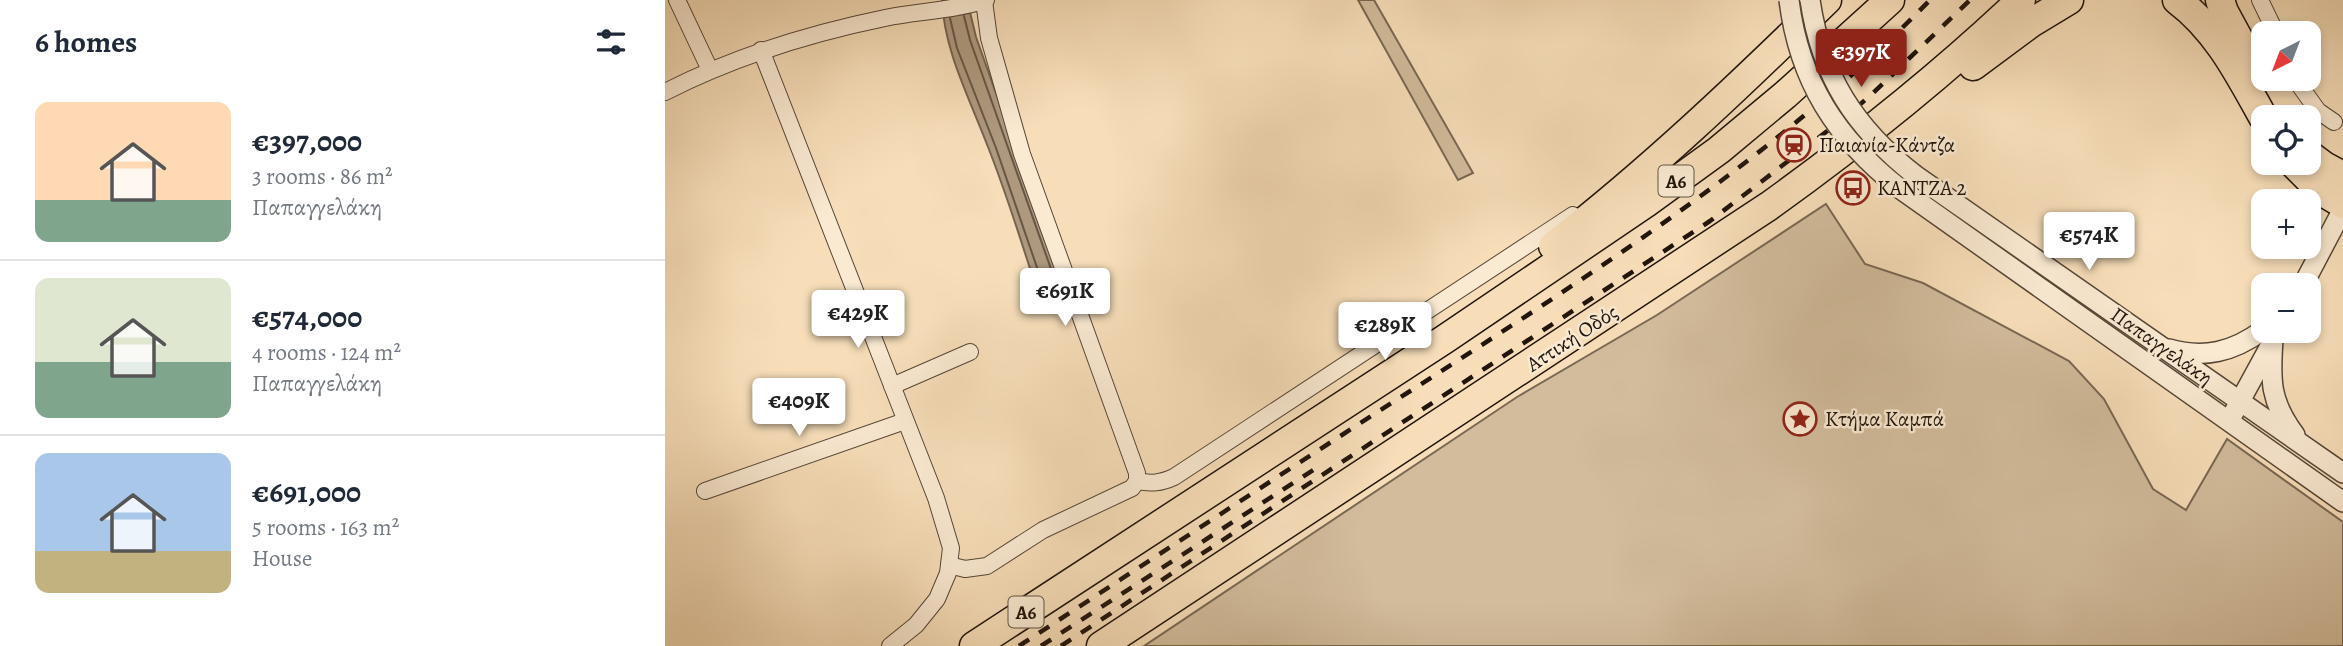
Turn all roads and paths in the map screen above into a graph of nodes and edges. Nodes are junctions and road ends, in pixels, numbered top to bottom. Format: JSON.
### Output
{"nodes":[{"id":1,"x":677,"y":0,"type":"edge"},
{"id":2,"x":1789,"y":0,"type":"edge"},
{"id":3,"x":1809,"y":0,"type":"edge"},
{"id":4,"x":1827,"y":0,"type":"edge"},
{"id":5,"x":1890,"y":0,"type":"edge"},
{"id":6,"x":2021,"y":0,"type":"edge"},
{"id":7,"x":2069,"y":0,"type":"edge"},
{"id":8,"x":2177,"y":0,"type":"edge"},
{"id":9,"x":2220,"y":0,"type":"edge"},
{"id":10,"x":2260,"y":0,"type":"edge"},
{"id":11,"x":981,"y":2,"type":"edge"},
{"id":12,"x":927,"y":7,"type":"edge"},
{"id":13,"x":2270,"y":21,"type":"edge"},
{"id":14,"x":761,"y":50,"type":"junction"},
{"id":15,"x":710,"y":70,"type":"junction"},
{"id":16,"x":2304,"y":91,"type":"edge"},
{"id":17,"x":665,"y":92,"type":"edge"},
{"id":18,"x":2256,"y":105,"type":"edge"},
{"id":19,"x":2276,"y":105,"type":"edge"},
{"id":20,"x":2334,"y":122,"type":"dead end"},
{"id":21,"x":2343,"y":152,"type":"edge"},
{"id":22,"x":2321,"y":154,"type":"edge"},
{"id":23,"x":1832,"y":161,"type":"junction"},
{"id":24,"x":2321,"y":163,"type":"edge"},
{"id":25,"x":2305,"y":175,"type":"edge"},
{"id":26,"x":2343,"y":176,"type":"edge"},
{"id":27,"x":1612,"y":181,"type":"dead end"},
{"id":28,"x":2343,"y":204,"type":"edge"},
{"id":29,"x":2343,"y":209,"type":"edge"},
{"id":30,"x":2309,"y":273,"type":"edge"},
{"id":31,"x":1445,"y":340,"type":"junction"},
{"id":32,"x":2251,"y":342,"type":"edge"},
{"id":33,"x":2267,"y":343,"type":"edge"},
{"id":34,"x":2271,"y":343,"type":"edge"},
{"id":35,"x":2156,"y":344,"type":"junction"},
{"id":36,"x":970,"y":352,"type":"dead end"},
{"id":37,"x":892,"y":386,"type":"junction"},
{"id":38,"x":2239,"y":402,"type":"junction"},
{"id":39,"x":905,"y":421,"type":"junction"},
{"id":40,"x":2229,"y":421,"type":"junction"},
{"id":41,"x":2302,"y":444,"type":"junction"},
{"id":42,"x":2343,"y":473,"type":"edge"},
{"id":43,"x":1137,"y":481,"type":"junction"},
{"id":44,"x":705,"y":491,"type":"dead end"},
{"id":45,"x":2343,"y":502,"type":"edge"},
{"id":46,"x":949,"y":565,"type":"junction"},
{"id":47,"x":890,"y":646,"type":"edge"},
{"id":48,"x":974,"y":646,"type":"edge"},
{"id":49,"x":1101,"y":646,"type":"edge"}],
"edges":[{"from":1,"to":15,"type":"street"},
{"from":2,"to":40,"type":"street","name":"Παπαγγελάκη","bridge":true},
{"from":3,"to":35,"type":"street","name":"Παπαγγελάκη","bridge":true},
{"from":4,"to":31,"type":"highway"},
{"from":5,"to":31,"type":"highway","number":"Α6"},
{"from":6,"to":23,"type":"highway","name":"Αττική Οδός"},
{"from":7,"to":23,"type":"highway"},
{"from":8,"to":18,"type":"highway"},
{"from":9,"to":19,"type":"highway"},
{"from":10,"to":13,"type":"street"},
{"from":11,"to":12,"type":"street"},
{"from":11,"to":43,"type":"street"},
{"from":12,"to":14,"type":"street"},
{"from":14,"to":15,"type":"street"},
{"from":14,"to":37,"type":"street"},
{"from":15,"to":17,"type":"street"},
{"from":16,"to":20,"type":"street"},
{"from":21,"to":22,"type":"highway"},
{"from":23,"to":49,"type":"highway","name":"Αττική Οδός"},
{"from":24,"to":26,"type":"highway"},
{"from":25,"to":28,"type":"highway"},
{"from":27,"to":43,"type":"street"},
{"from":29,"to":30,"type":"street"},
{"from":31,"to":48,"type":"highway","number":"Α6"},
{"from":32,"to":35,"type":"street"},
{"from":33,"to":38,"type":"street"},
{"from":34,"to":41,"type":"street"},
{"from":35,"to":38,"type":"street","name":"Παπαγγελάκη"},
{"from":36,"to":37,"type":"street"},
{"from":37,"to":39,"type":"street"},
{"from":38,"to":40,"type":"street"},
{"from":38,"to":41,"type":"street","name":"Παπαγγελάκη"},
{"from":39,"to":44,"type":"street"},
{"from":39,"to":46,"type":"street"},
{"from":40,"to":45,"type":"street","name":"Παπαγγελάκη"},
{"from":41,"to":42,"type":"street","name":"Παπαγγελάκη"},
{"from":43,"to":46,"type":"street"},
{"from":46,"to":47,"type":"street"}]}
